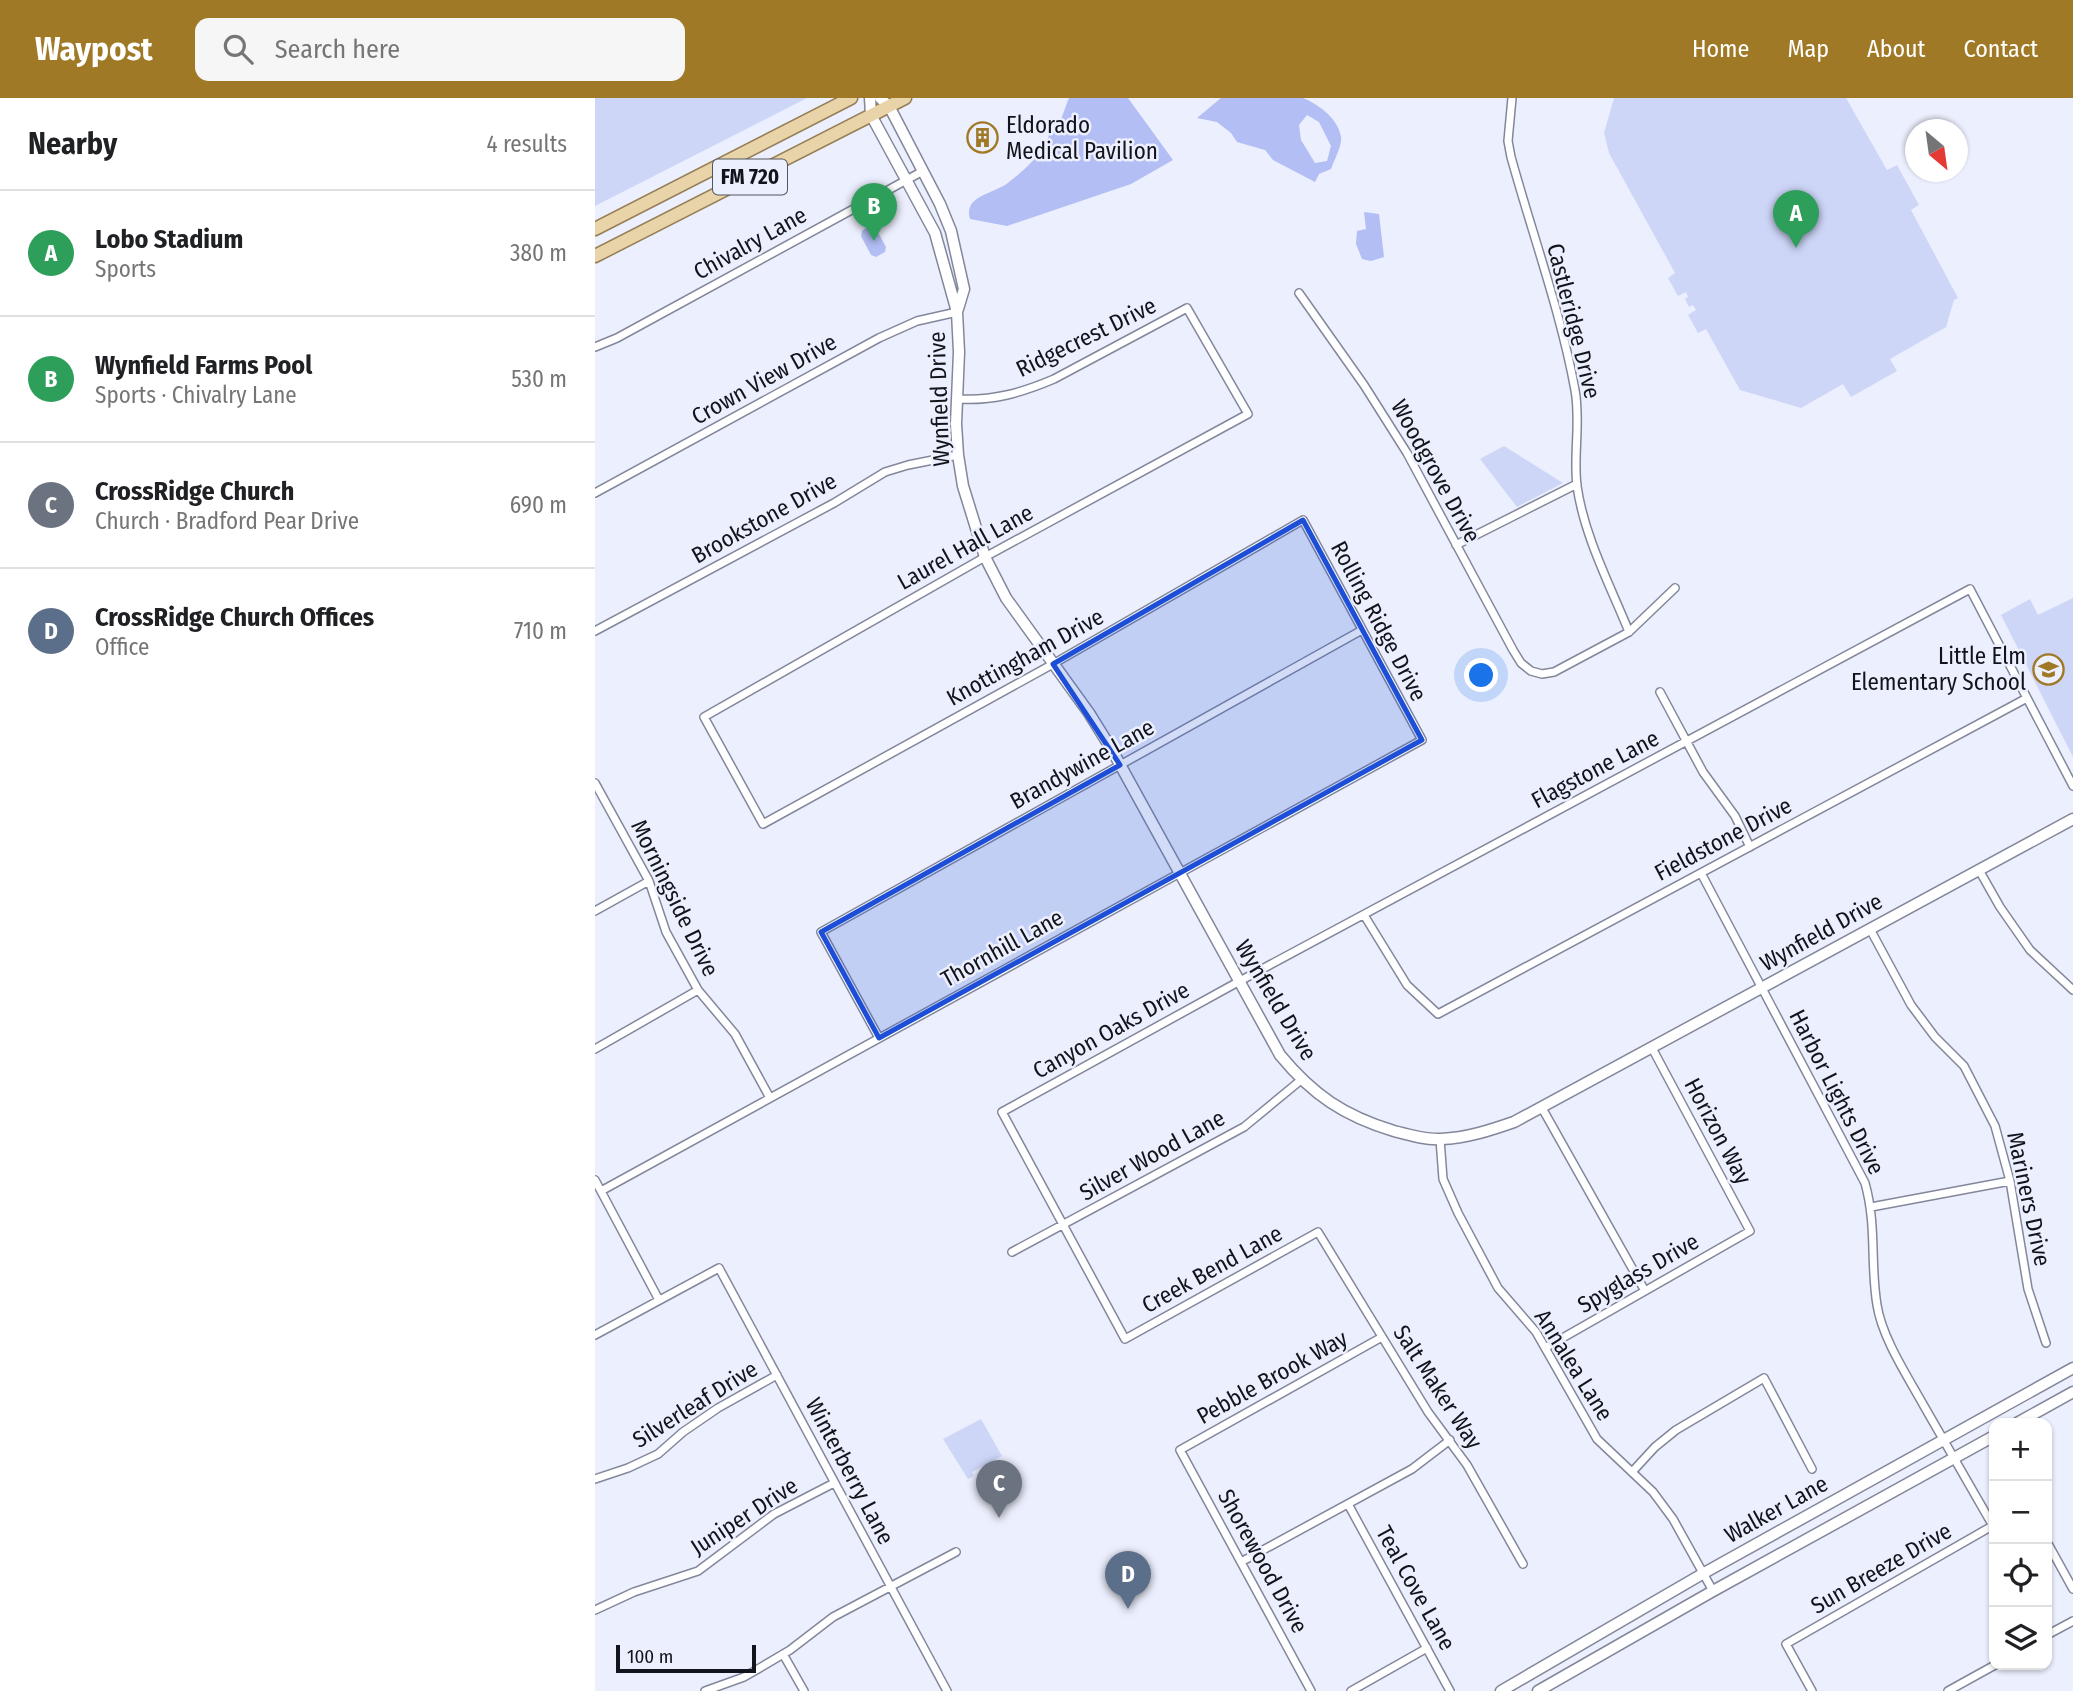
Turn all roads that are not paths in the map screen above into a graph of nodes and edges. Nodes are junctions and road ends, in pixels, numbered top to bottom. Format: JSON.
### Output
{"nodes":[{"id":1,"x":852,"y":98,"type":"edge"},
{"id":2,"x":870,"y":98,"type":"edge"},
{"id":3,"x":905,"y":98,"type":"edge"},
{"id":4,"x":1512,"y":98,"type":"edge"},
{"id":5,"x":884,"y":102,"type":"edge"},
{"id":6,"x":871,"y":115,"type":"junction"},
{"id":7,"x":923,"y":172,"type":"junction"},
{"id":8,"x":907,"y":179,"type":"junction"},
{"id":9,"x":595,"y":229,"type":"edge"},
{"id":10,"x":595,"y":256,"type":"edge"},
{"id":11,"x":1299,"y":293,"type":"dead end"},
{"id":12,"x":957,"y":312,"type":"junction"},
{"id":13,"x":595,"y":347,"type":"edge"},
{"id":14,"x":958,"y":399,"type":"junction"},
{"id":15,"x":1248,"y":414,"type":"joint"},
{"id":16,"x":958,"y":455,"type":"junction"},
{"id":17,"x":1577,"y":484,"type":"junction"},
{"id":18,"x":595,"y":493,"type":"edge"},
{"id":19,"x":1303,"y":520,"type":"joint"},
{"id":20,"x":1456,"y":545,"type":"junction"},
{"id":21,"x":985,"y":557,"type":"junction"},
{"id":22,"x":1675,"y":588,"type":"dead end"},
{"id":23,"x":1363,"y":630,"type":"junction"},
{"id":24,"x":595,"y":631,"type":"edge"},
{"id":25,"x":1629,"y":632,"type":"junction"},
{"id":26,"x":1053,"y":664,"type":"junction"},
{"id":27,"x":1660,"y":692,"type":"dead end"},
{"id":28,"x":2027,"y":698,"type":"junction"},
{"id":29,"x":1422,"y":740,"type":"joint"},
{"id":30,"x":1686,"y":742,"type":"junction"},
{"id":31,"x":1120,"y":765,"type":"junction"},
{"id":32,"x":595,"y":783,"type":"edge"},
{"id":33,"x":2073,"y":786,"type":"edge"},
{"id":34,"x":2073,"y":818,"type":"edge"},
{"id":35,"x":763,"y":824,"type":"joint"},
{"id":36,"x":1751,"y":847,"type":"junction"},
{"id":37,"x":1979,"y":870,"type":"junction"},
{"id":38,"x":1179,"y":873,"type":"junction"},
{"id":39,"x":1701,"y":873,"type":"junction"},
{"id":40,"x":649,"y":881,"type":"junction"},
{"id":41,"x":595,"y":911,"type":"edge"},
{"id":42,"x":1364,"y":915,"type":"junction"},
{"id":43,"x":1870,"y":929,"type":"junction"},
{"id":44,"x":1238,"y":982,"type":"junction"},
{"id":45,"x":1762,"y":988,"type":"junction"},
{"id":46,"x":698,"y":990,"type":"junction"},
{"id":47,"x":2073,"y":990,"type":"edge"},
{"id":48,"x":879,"y":1038,"type":"junction"},
{"id":49,"x":1652,"y":1048,"type":"junction"},
{"id":50,"x":595,"y":1049,"type":"edge"},
{"id":51,"x":1300,"y":1080,"type":"junction"},
{"id":52,"x":770,"y":1098,"type":"junction"},
{"id":53,"x":1542,"y":1108,"type":"junction"},
{"id":54,"x":1440,"y":1139,"type":"junction"},
{"id":55,"x":595,"y":1180,"type":"edge"},
{"id":56,"x":2010,"y":1181,"type":"junction"},
{"id":57,"x":601,"y":1191,"type":"junction"},
{"id":58,"x":1871,"y":1208,"type":"junction"},
{"id":59,"x":1064,"y":1225,"type":"junction"},
{"id":60,"x":1749,"y":1231,"type":"joint"},
{"id":61,"x":1318,"y":1232,"type":"joint"},
{"id":62,"x":1012,"y":1252,"type":"dead end"},
{"id":63,"x":1645,"y":1290,"type":"junction"},
{"id":64,"x":659,"y":1300,"type":"junction"},
{"id":65,"x":595,"y":1335,"type":"edge"},
{"id":66,"x":1382,"y":1337,"type":"junction"},
{"id":67,"x":2046,"y":1343,"type":"dead end"},
{"id":68,"x":1545,"y":1348,"type":"junction"},
{"id":69,"x":2073,"y":1368,"type":"edge"},
{"id":70,"x":777,"y":1375,"type":"junction"},
{"id":71,"x":2073,"y":1392,"type":"edge"},
{"id":72,"x":2026,"y":1418,"type":"edge"},
{"id":73,"x":1989,"y":1438,"type":"edge"},
{"id":74,"x":1450,"y":1440,"type":"junction"},
{"id":75,"x":1180,"y":1450,"type":"joint"},
{"id":76,"x":1949,"y":1450,"type":"junction"},
{"id":77,"x":1812,"y":1469,"type":"dead end"},
{"id":78,"x":1632,"y":1472,"type":"junction"},
{"id":79,"x":595,"y":1479,"type":"edge"},
{"id":80,"x":834,"y":1483,"type":"junction"},
{"id":81,"x":1348,"y":1504,"type":"junction"},
{"id":82,"x":1989,"y":1518,"type":"edge"},
{"id":83,"x":1989,"y":1529,"type":"edge"},
{"id":84,"x":2048,"y":1544,"type":"edge"},
{"id":85,"x":956,"y":1552,"type":"dead end"},
{"id":86,"x":1241,"y":1562,"type":"junction"},
{"id":87,"x":1523,"y":1564,"type":"dead end"},
{"id":88,"x":1705,"y":1573,"type":"junction"},
{"id":89,"x":890,"y":1587,"type":"junction"},
{"id":90,"x":1712,"y":1588,"type":"junction"},
{"id":91,"x":2073,"y":1590,"type":"edge"},
{"id":92,"x":595,"y":1610,"type":"edge"},
{"id":93,"x":2073,"y":1621,"type":"edge"},
{"id":94,"x":2052,"y":1632,"type":"edge"},
{"id":95,"x":1427,"y":1648,"type":"junction"},
{"id":96,"x":783,"y":1654,"type":"junction"},
{"id":97,"x":1989,"y":1668,"type":"edge"},
{"id":98,"x":1537,"y":1670,"type":"junction"},
{"id":99,"x":728,"y":1683,"type":"junction"},
{"id":100,"x":705,"y":1691,"type":"edge"},
{"id":101,"x":733,"y":1691,"type":"edge"},
{"id":102,"x":804,"y":1691,"type":"edge"},
{"id":103,"x":947,"y":1691,"type":"edge"},
{"id":104,"x":1311,"y":1691,"type":"edge"},
{"id":105,"x":1351,"y":1691,"type":"edge"},
{"id":106,"x":1450,"y":1691,"type":"edge"},
{"id":107,"x":1501,"y":1691,"type":"edge"},
{"id":108,"x":1511,"y":1691,"type":"edge"},
{"id":109,"x":1538,"y":1691,"type":"edge"},
{"id":110,"x":1812,"y":1691,"type":"edge"},
{"id":111,"x":1948,"y":1691,"type":"edge"}],
"edges":[{"from":1,"to":9,"type":"main road","number":"FM 720"},
{"from":2,"to":6,"type":"street","name":"Wynfield Drive"},
{"from":3,"to":5,"type":"main road","number":"FM 720"},
{"from":4,"to":17,"type":"street","name":"Castleridge Drive"},
{"from":5,"to":6,"type":"main road","number":"FM 720"},
{"from":5,"to":7,"type":"street","name":"Wynfield Drive"},
{"from":6,"to":8,"type":"street","name":"Wynfield Drive"},
{"from":6,"to":10,"type":"main road","number":"FM 720"},
{"from":7,"to":8,"type":"street","name":"Chivalry Lane"},
{"from":7,"to":12,"type":"street","name":"Wynfield Drive"},
{"from":8,"to":12,"type":"street","name":"Wynfield Drive"},
{"from":8,"to":13,"type":"street","name":"Chivalry Lane"},
{"from":11,"to":20,"type":"street","name":"Woodgrove Drive"},
{"from":12,"to":14,"type":"street","name":"Wynfield Drive"},
{"from":12,"to":18,"type":"street","name":"Crown View Drive"},
{"from":14,"to":15,"type":"street","name":"Ridgecrest Drive"},
{"from":14,"to":16,"type":"street","name":"Wynfield Drive"},
{"from":15,"to":21,"type":"street","name":"Laurel Hall Lane"},
{"from":16,"to":21,"type":"street","name":"Wynfield Drive"},
{"from":16,"to":24,"type":"street","name":"Brookstone Drive"},
{"from":17,"to":20,"type":"street"},
{"from":17,"to":25,"type":"street","name":"Castleridge Drive"},
{"from":19,"to":23,"type":"street","name":"Rolling Ridge Drive"},
{"from":19,"to":26,"type":"street","name":"Knottingham Drive"},
{"from":20,"to":25,"type":"street","name":"Woodgrove Drive"},
{"from":21,"to":26,"type":"street","name":"Wynfield Drive"},
{"from":21,"to":35,"type":"street","name":"Laurel Hall Lane"},
{"from":22,"to":25,"type":"street"},
{"from":23,"to":29,"type":"street","name":"Rolling Ridge Drive"},
{"from":23,"to":31,"type":"street","name":"Brandywine Lane"},
{"from":26,"to":31,"type":"street","name":"Wynfield Drive"},
{"from":26,"to":35,"type":"street","name":"Knottingham Drive"},
{"from":27,"to":30,"type":"street"},
{"from":28,"to":30,"type":"street","name":"Flagstone Lane"},
{"from":28,"to":33,"type":"street"},
{"from":28,"to":36,"type":"street","name":"Fieldstone Drive"},
{"from":29,"to":38,"type":"street","name":"Thornhill Lane"},
{"from":30,"to":36,"type":"street"},
{"from":30,"to":42,"type":"street","name":"Flagstone Lane"},
{"from":31,"to":38,"type":"street","name":"Wynfield Drive"},
{"from":31,"to":48,"type":"street","name":"Brandywine Lane"},
{"from":32,"to":40,"type":"street","name":"Morningside Drive"},
{"from":34,"to":37,"type":"street","name":"Wynfield Drive"},
{"from":36,"to":39,"type":"street","name":"Fieldstone Drive"},
{"from":37,"to":43,"type":"street","name":"Wynfield Drive"},
{"from":37,"to":47,"type":"street"},
{"from":38,"to":44,"type":"street","name":"Wynfield Drive"},
{"from":38,"to":48,"type":"street","name":"Thornhill Lane"},
{"from":39,"to":42,"type":"street","name":"Fieldstone Drive"},
{"from":39,"to":45,"type":"street","name":"Harbor Lights Drive"},
{"from":40,"to":41,"type":"street"},
{"from":40,"to":46,"type":"street","name":"Morningside Drive"},
{"from":42,"to":44,"type":"street","name":"Flagstone Lane"},
{"from":43,"to":45,"type":"street","name":"Wynfield Drive"},
{"from":43,"to":56,"type":"street","name":"Mariners Drive"},
{"from":44,"to":51,"type":"street","name":"Wynfield Drive"},
{"from":44,"to":59,"type":"street","name":"Canyon Oaks Drive"},
{"from":45,"to":49,"type":"street","name":"Wynfield Drive"},
{"from":45,"to":58,"type":"street","name":"Harbor Lights Drive"},
{"from":46,"to":50,"type":"street"},
{"from":46,"to":52,"type":"street","name":"Morningside Drive"},
{"from":48,"to":52,"type":"street","name":"Thornhill Lane"},
{"from":49,"to":53,"type":"street","name":"Wynfield Drive"},
{"from":49,"to":60,"type":"street","name":"Horizon Way"},
{"from":51,"to":54,"type":"street","name":"Wynfield Drive"},
{"from":51,"to":59,"type":"street","name":"Silver Wood Lane"},
{"from":52,"to":57,"type":"street","name":"Thornhill Lane"},
{"from":53,"to":54,"type":"street","name":"Wynfield Drive"},
{"from":53,"to":63,"type":"street"},
{"from":54,"to":68,"type":"street","name":"Annalea Lane"},
{"from":55,"to":57,"type":"street"},
{"from":56,"to":58,"type":"street"},
{"from":56,"to":67,"type":"street","name":"Mariners Drive"},
{"from":57,"to":64,"type":"street"},
{"from":58,"to":76,"type":"street","name":"Harbor Lights Drive"},
{"from":59,"to":61,"type":"street","name":"Creek Bend Lane"},
{"from":59,"to":62,"type":"street","name":"Silver Wood Lane"},
{"from":60,"to":63,"type":"street","name":"Spyglass Drive"},
{"from":61,"to":66,"type":"street","name":"Salt Maker Way"},
{"from":63,"to":68,"type":"street","name":"Spyglass Drive"},
{"from":64,"to":65,"type":"street"},
{"from":64,"to":70,"type":"street","name":"Winterberry Lane"},
{"from":66,"to":74,"type":"street","name":"Salt Maker Way"},
{"from":66,"to":75,"type":"street","name":"Pebble Brook Way"},
{"from":68,"to":78,"type":"street","name":"Annalea Lane"},
{"from":69,"to":76,"type":"street","name":"Walker Lane"},
{"from":70,"to":79,"type":"street","name":"Silverleaf Drive"},
{"from":70,"to":80,"type":"street","name":"Winterberry Lane"},
{"from":71,"to":72,"type":"street"},
{"from":73,"to":76,"type":"street","name":"Walker Lane"},
{"from":74,"to":81,"type":"street"},
{"from":74,"to":87,"type":"street","name":"Salt Maker Way"},
{"from":75,"to":86,"type":"street","name":"Shorewood Drive"},
{"from":76,"to":82,"type":"street","name":"Harbor Lights Drive"},
{"from":76,"to":88,"type":"street","name":"Walker Lane"},
{"from":76,"to":90,"type":"street","name":"Walker Lane"},
{"from":77,"to":78,"type":"street"},
{"from":78,"to":88,"type":"street","name":"Annalea Lane"},
{"from":80,"to":89,"type":"street","name":"Winterberry Lane"},
{"from":80,"to":92,"type":"street","name":"Juniper Drive"},
{"from":81,"to":86,"type":"street"},
{"from":81,"to":95,"type":"street","name":"Teal Cove Lane"},
{"from":83,"to":110,"type":"street","name":"Sun Breeze Drive"},
{"from":84,"to":91,"type":"street"},
{"from":85,"to":89,"type":"street"},
{"from":86,"to":104,"type":"street","name":"Shorewood Drive"},
{"from":88,"to":90,"type":"street","name":"Annalea Lane"},
{"from":88,"to":98,"type":"street","name":"Walker Lane"},
{"from":89,"to":96,"type":"street"},
{"from":89,"to":103,"type":"street","name":"Winterberry Lane"},
{"from":90,"to":109,"type":"street","name":"Walker Lane"},
{"from":93,"to":94,"type":"street"},
{"from":95,"to":105,"type":"street"},
{"from":95,"to":106,"type":"street","name":"Teal Cove Lane"},
{"from":96,"to":99,"type":"street"},
{"from":96,"to":102,"type":"street"},
{"from":97,"to":111,"type":"street"},
{"from":98,"to":107,"type":"street","name":"Walker Lane"},
{"from":98,"to":108,"type":"street"},
{"from":99,"to":100,"type":"street"},
{"from":99,"to":101,"type":"street"}]}
